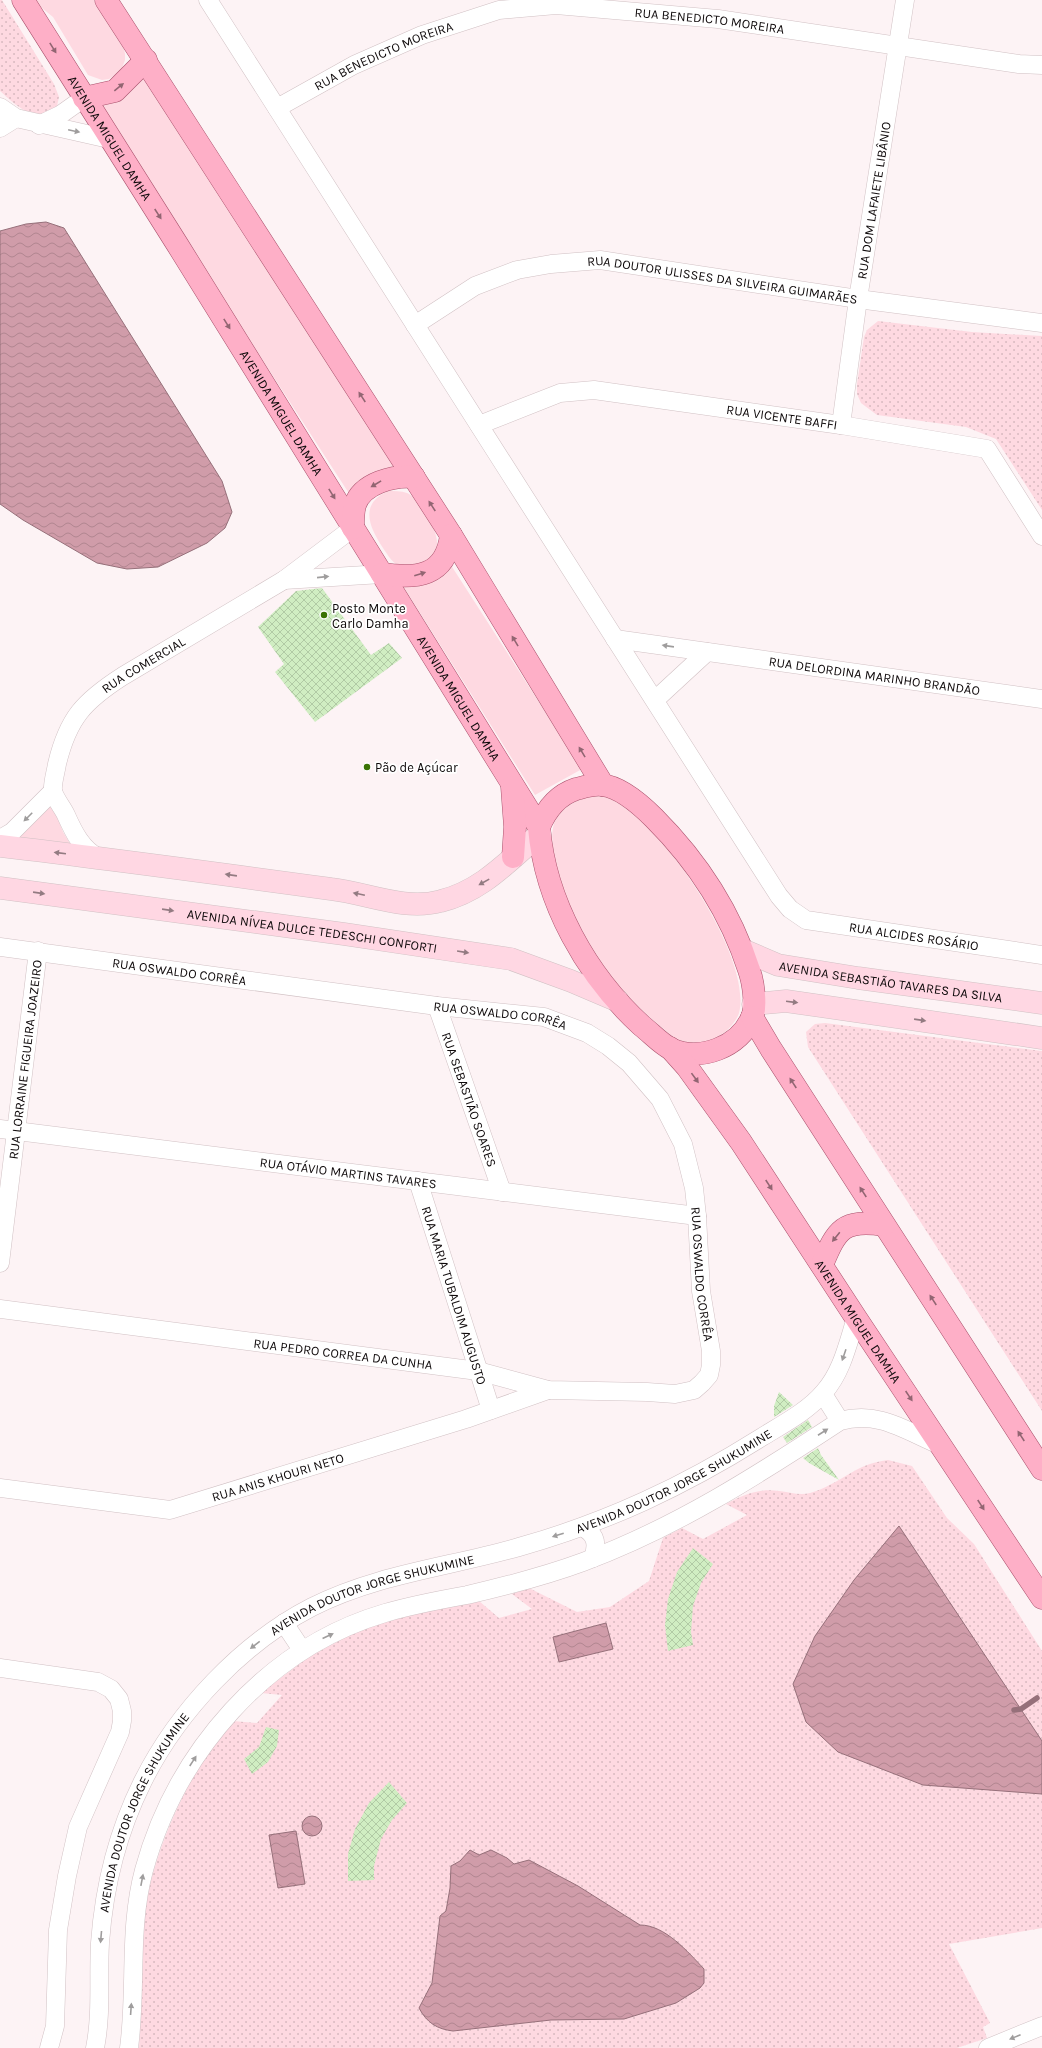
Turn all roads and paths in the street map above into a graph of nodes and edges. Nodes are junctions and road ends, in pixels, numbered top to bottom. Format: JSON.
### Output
{"nodes":[{"id":1,"x":23,"y":0,"type":"edge"},
{"id":2,"x":106,"y":0,"type":"edge"},
{"id":3,"x":208,"y":0,"type":"edge"},
{"id":4,"x":906,"y":0,"type":"edge"},
{"id":5,"x":898,"y":46,"type":"junction"},
{"id":6,"x":146,"y":60,"type":"junction"},
{"id":7,"x":1042,"y":65,"type":"edge"},
{"id":8,"x":84,"y":98,"type":"junction"},
{"id":9,"x":0,"y":107,"type":"edge"},
{"id":10,"x":277,"y":108,"type":"junction"},
{"id":11,"x":16,"y":118,"type":"junction"},
{"id":12,"x":39,"y":125,"type":"junction"},
{"id":13,"x":0,"y":128,"type":"edge"},
{"id":14,"x":109,"y":139,"type":"junction"},
{"id":15,"x":858,"y":299,"type":"junction"},
{"id":16,"x":1042,"y":323,"type":"edge"},
{"id":17,"x":415,"y":325,"type":"junction"},
{"id":18,"x":479,"y":425,"type":"junction"},
{"id":19,"x":841,"y":425,"type":"junction"},
{"id":20,"x":414,"y":477,"type":"junction"},
{"id":21,"x":353,"y":528,"type":"junction"},
{"id":22,"x":451,"y":535,"type":"junction"},
{"id":23,"x":1042,"y":536,"type":"edge"},
{"id":24,"x":382,"y":574,"type":"junction"},
{"id":25,"x":284,"y":580,"type":"junction"},
{"id":26,"x":615,"y":639,"type":"junction"},
{"id":27,"x":707,"y":652,"type":"junction"},
{"id":28,"x":1042,"y":699,"type":"edge"},
{"id":29,"x":655,"y":700,"type":"junction"},
{"id":30,"x":511,"y":784,"type":"junction"},
{"id":31,"x":603,"y":785,"type":"junction"},
{"id":32,"x":53,"y":791,"type":"junction"},
{"id":33,"x":540,"y":831,"type":"junction"},
{"id":34,"x":0,"y":839,"type":"edge"},
{"id":35,"x":0,"y":846,"type":"edge"},
{"id":36,"x":513,"y":857,"type":"junction"},
{"id":37,"x":100,"y":858,"type":"junction"},
{"id":38,"x":0,"y":888,"type":"edge"},
{"id":39,"x":0,"y":946,"type":"edge"},
{"id":40,"x":742,"y":950,"type":"junction"},
{"id":41,"x":38,"y":951,"type":"junction"},
{"id":42,"x":1042,"y":956,"type":"edge"},
{"id":43,"x":618,"y":1001,"type":"junction"},
{"id":44,"x":1042,"y":1003,"type":"edge"},
{"id":45,"x":437,"y":1006,"type":"junction"},
{"id":46,"x":753,"y":1010,"type":"junction"},
{"id":47,"x":1042,"y":1038,"type":"edge"},
{"id":48,"x":670,"y":1048,"type":"junction"},
{"id":49,"x":8,"y":1130,"type":"edge"},
{"id":50,"x":418,"y":1181,"type":"junction"},
{"id":51,"x":502,"y":1192,"type":"junction"},
{"id":52,"x":697,"y":1216,"type":"junction"},
{"id":53,"x":884,"y":1225,"type":"junction"},
{"id":54,"x":0,"y":1263,"type":"edge"},
{"id":55,"x":822,"y":1265,"type":"junction"},
{"id":56,"x":0,"y":1309,"type":"edge"},
{"id":57,"x":856,"y":1318,"type":"junction"},
{"id":58,"x":478,"y":1371,"type":"junction"},
{"id":59,"x":548,"y":1390,"type":"junction"},
{"id":60,"x":685,"y":1393,"type":"joint"},
{"id":61,"x":823,"y":1394,"type":"junction"},
{"id":62,"x":491,"y":1410,"type":"junction"},
{"id":63,"x":840,"y":1421,"type":"junction"},
{"id":64,"x":942,"y":1446,"type":"junction"},
{"id":65,"x":726,"y":1460,"type":"junction"},
{"id":66,"x":1042,"y":1469,"type":"edge"},
{"id":67,"x":740,"y":1484,"type":"junction"},
{"id":68,"x":0,"y":1488,"type":"edge"},
{"id":69,"x":582,"y":1527,"type":"junction"},
{"id":70,"x":593,"y":1558,"type":"junction"},
{"id":71,"x":1042,"y":1598,"type":"edge"},
{"id":72,"x":284,"y":1623,"type":"junction"},
{"id":73,"x":302,"y":1650,"type":"junction"},
{"id":74,"x":0,"y":1668,"type":"edge"},
{"id":75,"x":1042,"y":2026,"type":"edge"},
{"id":76,"x":49,"y":2048,"type":"edge"},
{"id":77,"x":95,"y":2048,"type":"edge"},
{"id":78,"x":128,"y":2048,"type":"edge"},
{"id":79,"x":988,"y":2048,"type":"edge"}],
"edges":[{"from":1,"to":8,"type":"main road","name":"AVENIDA MIGUEL DAMHA","one_way":true},
{"from":2,"to":6,"type":"main road"},
{"from":3,"to":10,"type":"street","name":"RUA ALCIDES ROSÁRIO"},
{"from":4,"to":5,"type":"street","name":"RUA DOM LAFAIETE LIBÂNIO"},
{"from":5,"to":7,"type":"street","name":"RUA BENEDICTO MOREIRA"},
{"from":5,"to":10,"type":"street","name":"RUA BENEDICTO MOREIRA"},
{"from":5,"to":15,"type":"street","name":"RUA DOM LAFAIETE LIBÂNIO"},
{"from":8,"to":6,"type":"main road","one_way":true},
{"from":20,"to":6,"type":"main road","one_way":true},
{"from":8,"to":12,"type":"street"},
{"from":8,"to":14,"type":"main road","name":"AVENIDA MIGUEL DAMHA"},
{"from":9,"to":11,"type":"street"},
{"from":10,"to":17,"type":"street","name":"RUA ALCIDES ROSÁRIO"},
{"from":11,"to":12,"type":"street"},
{"from":11,"to":13,"type":"street"},
{"from":12,"to":14,"type":"street","one_way":true},
{"from":14,"to":21,"type":"main road","name":"AVENIDA MIGUEL DAMHA","one_way":true},
{"from":15,"to":16,"type":"street","name":"RUA DOUTOR ULISSES DA SILVEIRA GUIMARÃES"},
{"from":15,"to":17,"type":"street","name":"RUA DOUTOR ULISSES DA SILVEIRA GUIMARÃES"},
{"from":15,"to":19,"type":"street","name":"RUA DOM LAFAIETE LIBÂNIO"},
{"from":17,"to":18,"type":"street","name":"RUA ALCIDES ROSÁRIO"},
{"from":18,"to":19,"type":"street","name":"RUA VICENTE BAFFI"},
{"from":18,"to":26,"type":"street","name":"RUA ALCIDES ROSÁRIO"},
{"from":19,"to":23,"type":"street","name":"RUA VICENTE BAFFI"},
{"from":20,"to":21,"type":"main road","one_way":true},
{"from":22,"to":20,"type":"main road","one_way":true},
{"from":21,"to":24,"type":"main road","name":"AVENIDA MIGUEL DAMHA"},
{"from":21,"to":25,"type":"street","name":"RUA COMERCIAL"},
{"from":24,"to":22,"type":"main road","one_way":true},
{"from":31,"to":22,"type":"main road","one_way":true},
{"from":25,"to":24,"type":"street","name":"RUA COMERCIAL","one_way":true},
{"from":24,"to":30,"type":"main road","name":"AVENIDA MIGUEL DAMHA"},
{"from":25,"to":32,"type":"street","name":"RUA COMERCIAL"},
{"from":27,"to":26,"type":"street","name":"RUA DELORDINA MARINHO BRANDÃO","one_way":true},
{"from":26,"to":29,"type":"street","name":"RUA ALCIDES ROSÁRIO"},
{"from":27,"to":28,"type":"street","name":"RUA DELORDINA MARINHO BRANDÃO"},
{"from":27,"to":29,"type":"street"},
{"from":29,"to":42,"type":"street","name":"RUA ALCIDES ROSÁRIO"},
{"from":30,"to":33,"type":"main road","name":"AVENIDA MIGUEL DAMHA"},
{"from":30,"to":36,"type":"main road"},
{"from":31,"to":33,"type":"main road"},
{"from":31,"to":40,"type":"main road"},
{"from":32,"to":34,"type":"street","one_way":true},
{"from":32,"to":37,"type":"street"},
{"from":33,"to":36,"type":"main road"},
{"from":33,"to":43,"type":"main road"},
{"from":37,"to":35,"type":"main road","one_way":true},
{"from":36,"to":37,"type":"main road","one_way":true},
{"from":38,"to":43,"type":"main road","name":"AVENIDA NÍVEA DULCE TEDESCHI CONFORTI","one_way":true},
{"from":39,"to":41,"type":"street","name":"RUA OSWALDO CORRÊA"},
{"from":40,"to":44,"type":"main road","name":"AVENIDA SEBASTIÃO TAVARES DA SILVA"},
{"from":40,"to":46,"type":"main road"},
{"from":41,"to":45,"type":"street","name":"RUA OSWALDO CORRÊA"},
{"from":41,"to":49,"type":"street","name":"RUA LORRAINE FIGUEIRA JOAZEIRO"},
{"from":43,"to":48,"type":"main road"},
{"from":45,"to":51,"type":"street","name":"RUA SEBASTIÃO SOARES"},
{"from":45,"to":52,"type":"street","name":"RUA OSWALDO CORRÊA"},
{"from":46,"to":47,"type":"main road","one_way":true},
{"from":46,"to":48,"type":"main road"},
{"from":53,"to":46,"type":"main road","one_way":true},
{"from":48,"to":55,"type":"main road","name":"AVENIDA MIGUEL DAMHA","one_way":true},
{"from":49,"to":50,"type":"street","name":"RUA OTÁVIO MARTINS TAVARES"},
{"from":49,"to":54,"type":"street","name":"RUA LORRAINE FIGUEIRA JOAZEIRO"},
{"from":50,"to":51,"type":"street","name":"RUA OTÁVIO MARTINS TAVARES"},
{"from":50,"to":58,"type":"street","name":"RUA MARIA TUBALDIM AUGUSTO"},
{"from":51,"to":52,"type":"street","name":"RUA OTÁVIO MARTINS TAVARES"},
{"from":52,"to":60,"type":"street","name":"RUA OSWALDO CORRÊA"},
{"from":53,"to":55,"type":"main road","one_way":true},
{"from":66,"to":53,"type":"main road","one_way":true},
{"from":55,"to":57,"type":"main road","name":"AVENIDA MIGUEL DAMHA"},
{"from":56,"to":58,"type":"street","name":"RUA PEDRO CORREA DA CUNHA"},
{"from":57,"to":61,"type":"street","name":"AVENIDA DOUTOR JORGE SHUKUMINE","one_way":true},
{"from":57,"to":64,"type":"main road","name":"AVENIDA MIGUEL DAMHA","one_way":true},
{"from":58,"to":59,"type":"street","name":"RUA PEDRO CORREA DA CUNHA"},
{"from":58,"to":62,"type":"street","name":"RUA MARIA TUBALDIM AUGUSTO"},
{"from":59,"to":60,"type":"street","name":"RUA PEDRO CORREA DA CUNHA"},
{"from":59,"to":62,"type":"street","name":"RUA ANIS KHOURI NETO"},
{"from":61,"to":63,"type":"street"},
{"from":61,"to":65,"type":"street","name":"AVENIDA DOUTOR JORGE SHUKUMINE"},
{"from":62,"to":68,"type":"street","name":"RUA ANIS KHOURI NETO"},
{"from":63,"to":64,"type":"street","name":"AVENIDA DOUTOR JORGE SHUKUMINE"},
{"from":67,"to":63,"type":"street","name":"AVENIDA DOUTOR JORGE SHUKUMINE","one_way":true},
{"from":64,"to":71,"type":"main road","name":"AVENIDA MIGUEL DAMHA","one_way":true},
{"from":65,"to":67,"type":"street"},
{"from":65,"to":69,"type":"street","name":"AVENIDA DOUTOR JORGE SHUKUMINE"},
{"from":67,"to":70,"type":"street","name":"AVENIDA DOUTOR JORGE SHUKUMINE"},
{"from":69,"to":70,"type":"street"},
{"from":69,"to":72,"type":"street","name":"AVENIDA DOUTOR JORGE SHUKUMINE","one_way":true},
{"from":73,"to":70,"type":"street","name":"AVENIDA DOUTOR JORGE SHUKUMINE","one_way":true},
{"from":72,"to":73,"type":"street"},
{"from":72,"to":77,"type":"street","name":"AVENIDA DOUTOR JORGE SHUKUMINE","one_way":true},
{"from":78,"to":73,"type":"street","name":"AVENIDA DOUTOR JORGE SHUKUMINE","one_way":true},
{"from":74,"to":76,"type":"street"},
{"from":75,"to":79,"type":"street","one_way":true}]}
